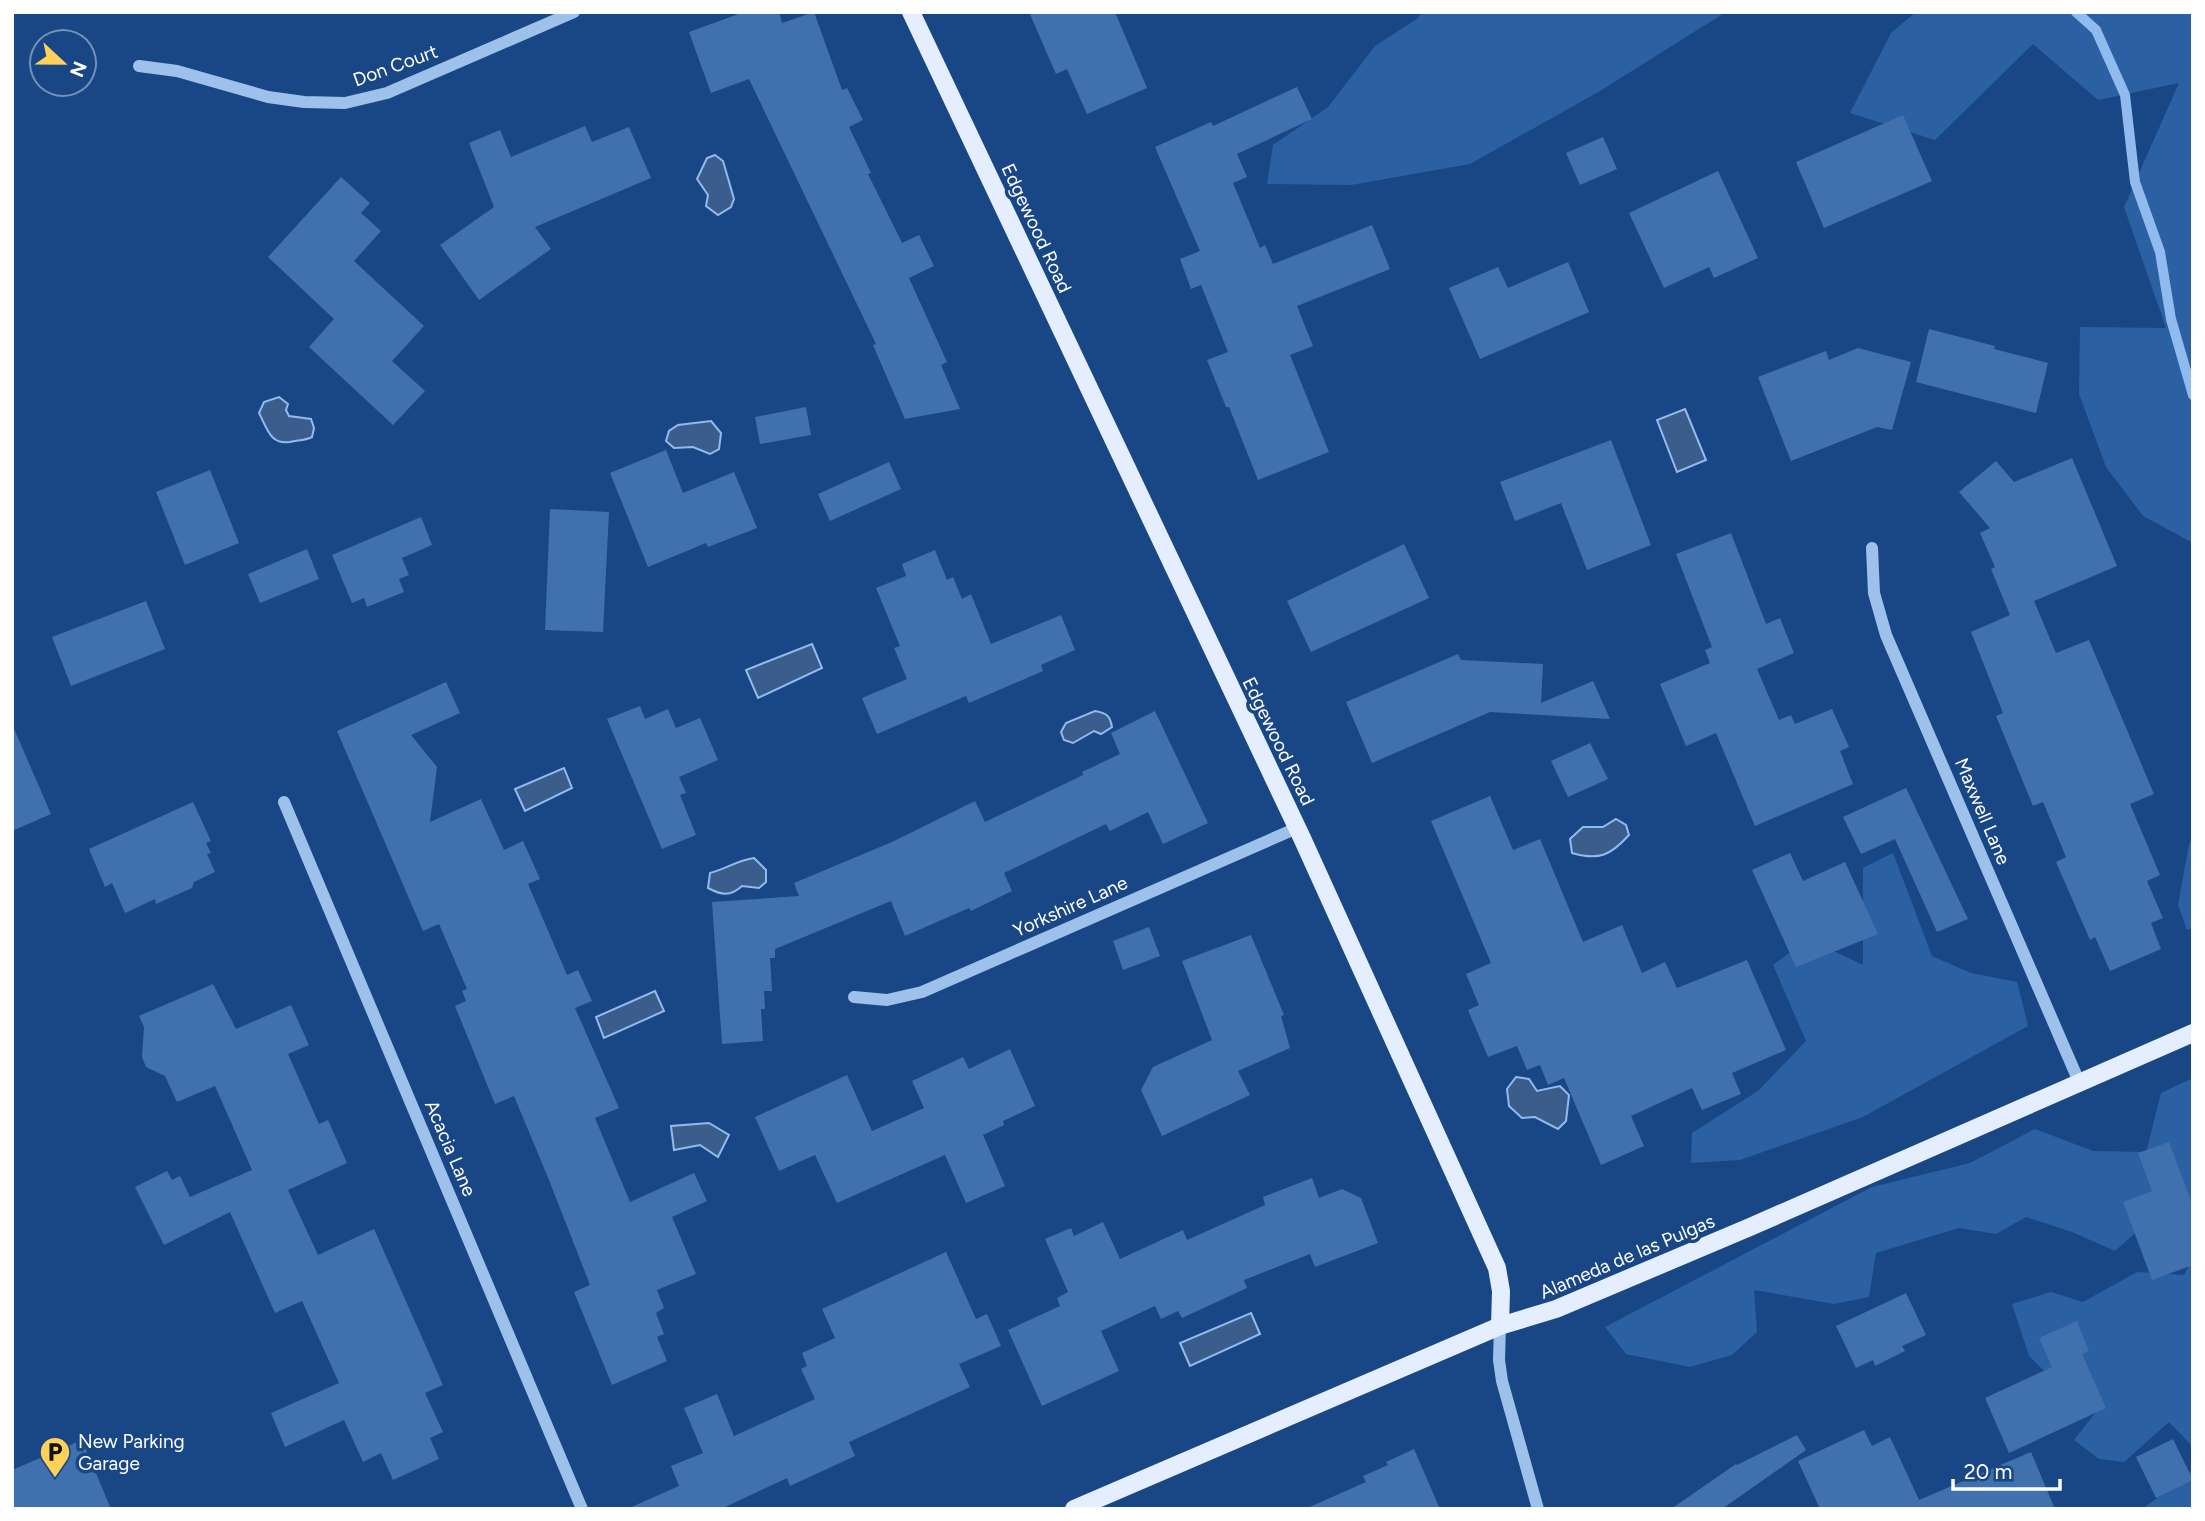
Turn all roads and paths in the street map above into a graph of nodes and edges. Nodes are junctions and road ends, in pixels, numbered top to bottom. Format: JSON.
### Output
{"nodes":[{"id":1,"x":575,"y":12,"type":"edge"},
{"id":2,"x":911,"y":12,"type":"edge"},
{"id":3,"x":138,"y":66,"type":"dead end"},
{"id":4,"x":1872,"y":548,"type":"dead end"},
{"id":5,"x":284,"y":802,"type":"dead end"},
{"id":6,"x":1297,"y":828,"type":"junction"},
{"id":7,"x":854,"y":997,"type":"dead end"},
{"id":8,"x":2193,"y":1032,"type":"edge"},
{"id":9,"x":2080,"y":1084,"type":"junction"},
{"id":10,"x":1500,"y":1326,"type":"junction"},
{"id":11,"x":582,"y":1509,"type":"edge"},
{"id":12,"x":1074,"y":1509,"type":"edge"},
{"id":13,"x":1538,"y":1509,"type":"edge"}],
"edges":[{"from":1,"to":3,"type":"street","name":"Don Court"},
{"from":2,"to":6,"type":"main road","name":"Edgewood Road"},
{"from":4,"to":9,"type":"street","name":"Maxwell Lane"},
{"from":5,"to":11,"type":"street","name":"Acacia Lane"},
{"from":6,"to":7,"type":"street","name":"Yorkshire Lane"},
{"from":6,"to":10,"type":"main road","name":"Edgewood Road"},
{"from":8,"to":9,"type":"main road","name":"Alameda de las Pulgas"},
{"from":9,"to":10,"type":"main road","name":"Alameda de las Pulgas"},
{"from":10,"to":12,"type":"main road","name":"Alameda de las Pulgas"},
{"from":10,"to":13,"type":"street","name":"Edgewood Road"}]}
